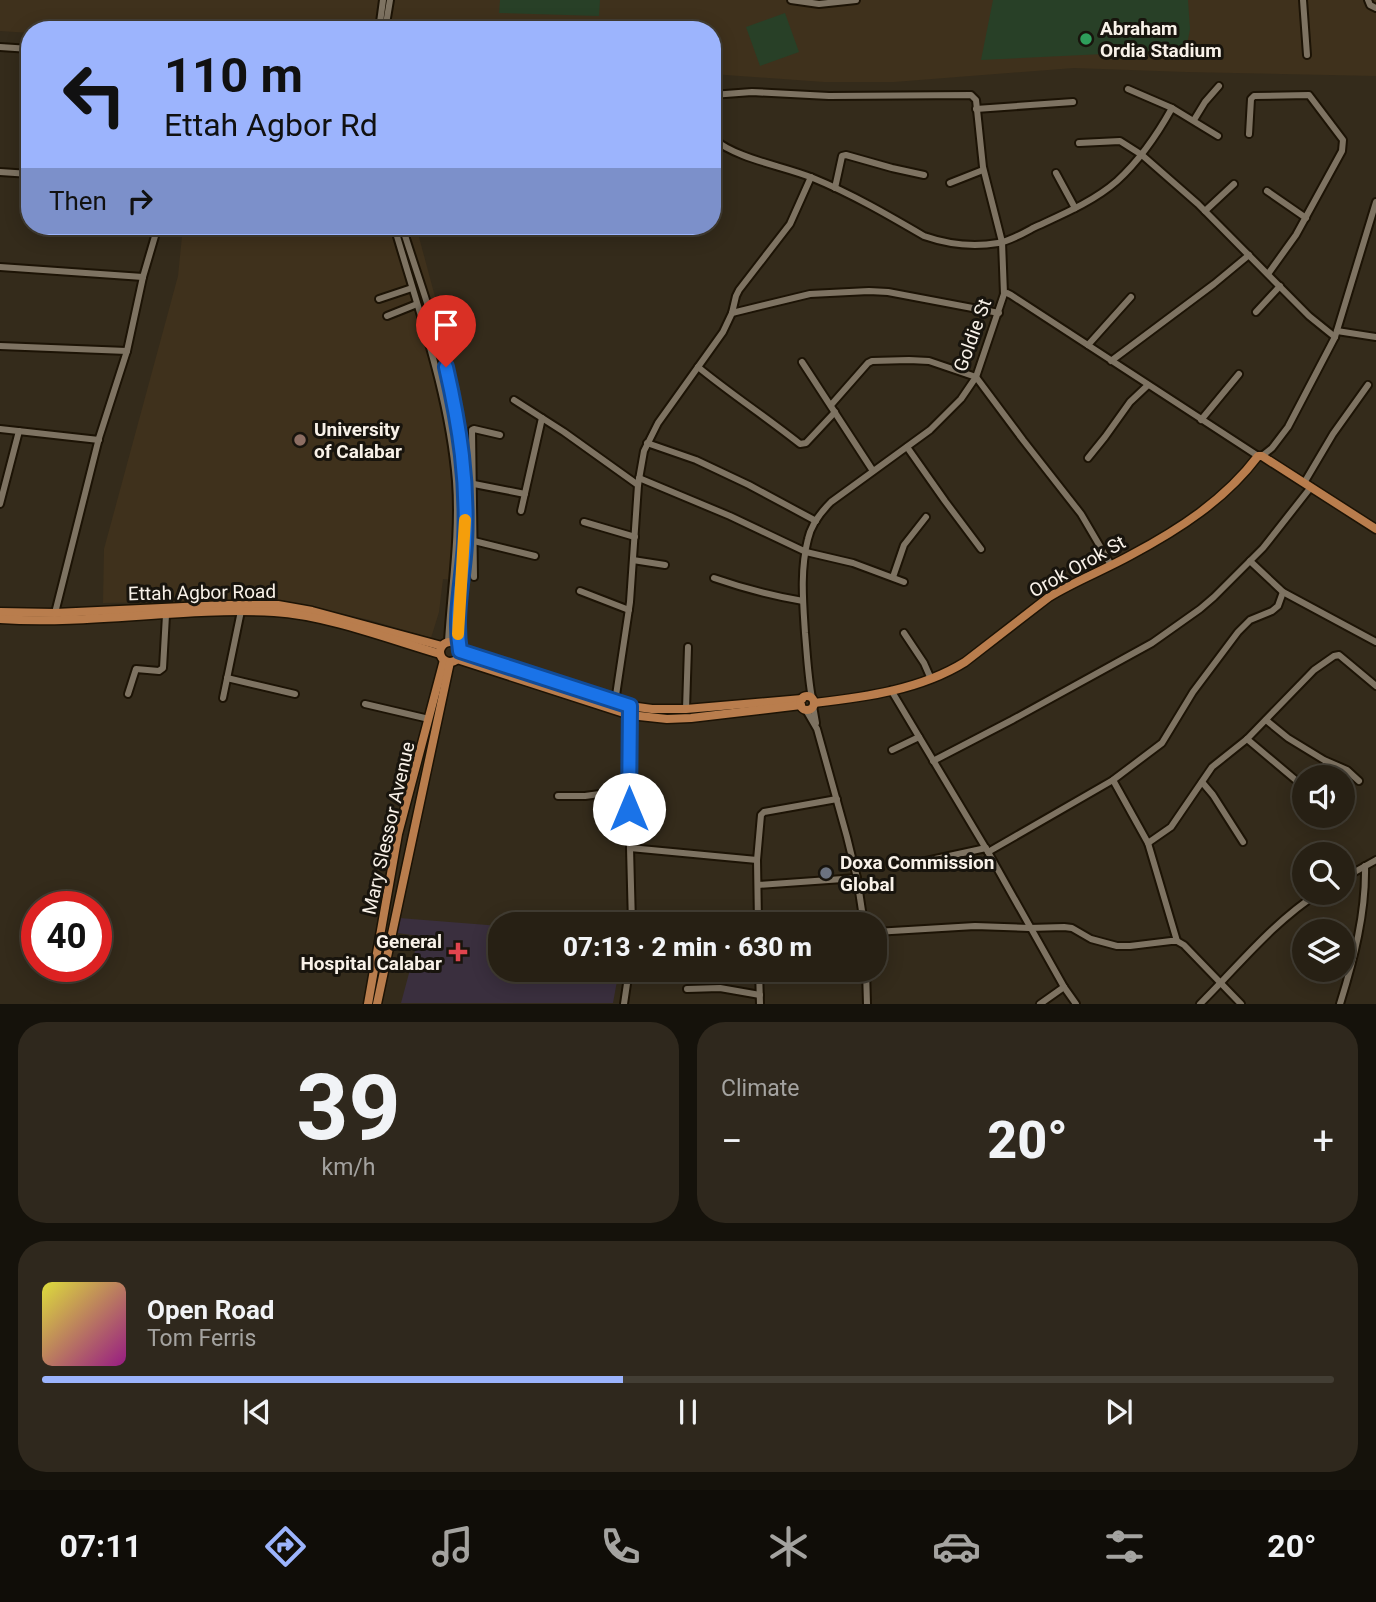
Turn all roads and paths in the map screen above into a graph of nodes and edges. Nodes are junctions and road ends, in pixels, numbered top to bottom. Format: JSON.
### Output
{"nodes":[{"id":1,"x":383,"y":0,"type":"edge"},
{"id":2,"x":390,"y":0,"type":"edge"},
{"id":3,"x":790,"y":0,"type":"edge"},
{"id":4,"x":856,"y":0,"type":"edge"},
{"id":5,"x":1303,"y":0,"type":"edge"},
{"id":6,"x":1368,"y":0,"type":"edge"},
{"id":7,"x":1376,"y":8,"type":"edge"},
{"id":8,"x":380,"y":21,"type":"edge"},
{"id":9,"x":387,"y":21,"type":"edge"},
{"id":10,"x":0,"y":47,"type":"edge"},
{"id":11,"x":21,"y":48,"type":"edge"},
{"id":12,"x":1307,"y":55,"type":"dead end"},
{"id":13,"x":1219,"y":86,"type":"dead end"},
{"id":14,"x":1128,"y":89,"type":"dead end"},
{"id":15,"x":721,"y":94,"type":"edge"},
{"id":16,"x":1073,"y":102,"type":"dead end"},
{"id":17,"x":1172,"y":108,"type":"junction"},
{"id":18,"x":976,"y":109,"type":"junction"},
{"id":19,"x":1194,"y":120,"type":"junction"},
{"id":20,"x":1249,"y":134,"type":"dead end"},
{"id":21,"x":1218,"y":136,"type":"dead end"},
{"id":22,"x":1079,"y":143,"type":"dead end"},
{"id":23,"x":721,"y":144,"type":"edge"},
{"id":24,"x":1142,"y":155,"type":"junction"},
{"id":25,"x":984,"y":170,"type":"junction"},
{"id":26,"x":0,"y":172,"type":"edge"},
{"id":27,"x":21,"y":173,"type":"edge"},
{"id":28,"x":1056,"y":173,"type":"dead end"},
{"id":29,"x":924,"y":175,"type":"dead end"},
{"id":30,"x":811,"y":177,"type":"junction"},
{"id":31,"x":950,"y":183,"type":"dead end"},
{"id":32,"x":1234,"y":184,"type":"dead end"},
{"id":33,"x":835,"y":188,"type":"junction"},
{"id":34,"x":1267,"y":191,"type":"dead end"},
{"id":35,"x":1376,"y":202,"type":"edge"},
{"id":36,"x":1075,"y":208,"type":"junction"},
{"id":37,"x":1205,"y":211,"type":"junction"},
{"id":38,"x":1306,"y":218,"type":"junction"},
{"id":39,"x":156,"y":235,"type":"edge"},
{"id":40,"x":397,"y":235,"type":"edge"},
{"id":41,"x":405,"y":235,"type":"edge"},
{"id":42,"x":1002,"y":242,"type":"junction"},
{"id":43,"x":1249,"y":255,"type":"junction"},
{"id":44,"x":0,"y":267,"type":"edge"},
{"id":45,"x":1268,"y":274,"type":"junction"},
{"id":46,"x":144,"y":277,"type":"junction"},
{"id":47,"x":1280,"y":286,"type":"junction"},
{"id":48,"x":412,"y":288,"type":"junction"},
{"id":49,"x":1004,"y":294,"type":"junction"},
{"id":50,"x":1131,"y":297,"type":"dead end"},
{"id":51,"x":379,"y":299,"type":"dead end"},
{"id":52,"x":417,"y":304,"type":"junction"},
{"id":53,"x":1256,"y":312,"type":"dead end"},
{"id":54,"x":732,"y":313,"type":"junction"},
{"id":55,"x":999,"y":313,"type":"junction"},
{"id":56,"x":387,"y":316,"type":"dead end"},
{"id":57,"x":1336,"y":334,"type":"junction"},
{"id":58,"x":1376,"y":337,"type":"edge"},
{"id":59,"x":1088,"y":345,"type":"junction"},
{"id":60,"x":0,"y":346,"type":"edge"},
{"id":61,"x":127,"y":351,"type":"junction"},
{"id":62,"x":1111,"y":361,"type":"junction"},
{"id":63,"x":802,"y":362,"type":"dead end"},
{"id":64,"x":698,"y":367,"type":"junction"},
{"id":65,"x":1238,"y":374,"type":"dead end"},
{"id":66,"x":976,"y":377,"type":"junction"},
{"id":67,"x":1148,"y":385,"type":"junction"},
{"id":68,"x":1368,"y":385,"type":"dead end"},
{"id":69,"x":514,"y":400,"type":"dead end"},
{"id":70,"x":833,"y":409,"type":"junction"},
{"id":71,"x":542,"y":418,"type":"junction"},
{"id":72,"x":1201,"y":420,"type":"junction"},
{"id":73,"x":0,"y":429,"type":"edge"},
{"id":74,"x":19,"y":431,"type":"junction"},
{"id":75,"x":500,"y":435,"type":"dead end"},
{"id":76,"x":99,"y":440,"type":"junction"},
{"id":77,"x":647,"y":443,"type":"junction"},
{"id":78,"x":907,"y":447,"type":"junction"},
{"id":79,"x":1260,"y":456,"type":"junction"},
{"id":80,"x":1088,"y":458,"type":"dead end"},
{"id":81,"x":873,"y":471,"type":"junction"},
{"id":82,"x":638,"y":482,"type":"junction"},
{"id":83,"x":474,"y":484,"type":"junction"},
{"id":84,"x":1308,"y":485,"type":"junction"},
{"id":85,"x":525,"y":494,"type":"junction"},
{"id":86,"x":0,"y":504,"type":"edge"},
{"id":87,"x":522,"y":511,"type":"dead end"},
{"id":88,"x":926,"y":517,"type":"dead end"},
{"id":89,"x":816,"y":521,"type":"junction"},
{"id":90,"x":584,"y":522,"type":"dead end"},
{"id":91,"x":1376,"y":530,"type":"edge"},
{"id":92,"x":635,"y":537,"type":"junction"},
{"id":93,"x":474,"y":541,"type":"junction"},
{"id":94,"x":981,"y":549,"type":"dead end"},
{"id":95,"x":806,"y":552,"type":"junction"},
{"id":96,"x":536,"y":556,"type":"dead end"},
{"id":97,"x":633,"y":560,"type":"junction"},
{"id":98,"x":1250,"y":561,"type":"junction"},
{"id":99,"x":665,"y":565,"type":"dead end"},
{"id":100,"x":1111,"y":565,"type":"junction"},
{"id":101,"x":474,"y":577,"type":"dead end"},
{"id":102,"x":893,"y":577,"type":"junction"},
{"id":103,"x":713,"y":578,"type":"dead end"},
{"id":104,"x":904,"y":582,"type":"dead end"},
{"id":105,"x":580,"y":592,"type":"dead end"},
{"id":106,"x":1283,"y":592,"type":"junction"},
{"id":107,"x":803,"y":601,"type":"junction"},
{"id":108,"x":629,"y":610,"type":"junction"},
{"id":109,"x":241,"y":611,"type":"junction"},
{"id":110,"x":0,"y":612,"type":"edge"},
{"id":111,"x":55,"y":613,"type":"junction"},
{"id":112,"x":166,"y":615,"type":"junction"},
{"id":113,"x":0,"y":619,"type":"edge"},
{"id":114,"x":904,"y":633,"type":"dead end"},
{"id":115,"x":1376,"y":642,"type":"edge"},
{"id":116,"x":688,"y":647,"type":"dead end"},
{"id":117,"x":450,"y":653,"type":"junction"},
{"id":118,"x":227,"y":678,"type":"junction"},
{"id":119,"x":930,"y":679,"type":"junction"},
{"id":120,"x":1376,"y":686,"type":"edge"},
{"id":121,"x":891,"y":690,"type":"junction"},
{"id":122,"x":128,"y":694,"type":"dead end"},
{"id":123,"x":295,"y":694,"type":"dead end"},
{"id":124,"x":223,"y":698,"type":"dead end"},
{"id":125,"x":615,"y":702,"type":"junction"},
{"id":126,"x":807,"y":703,"type":"junction"},
{"id":127,"x":365,"y":704,"type":"dead end"},
{"id":128,"x":686,"y":709,"type":"junction"},
{"id":129,"x":630,"y":711,"type":"junction"},
{"id":130,"x":429,"y":719,"type":"junction"},
{"id":131,"x":1266,"y":720,"type":"junction"},
{"id":132,"x":919,"y":737,"type":"junction"},
{"id":133,"x":1247,"y":739,"type":"junction"},
{"id":134,"x":892,"y":750,"type":"dead end"},
{"id":135,"x":933,"y":761,"type":"junction"},
{"id":136,"x":1292,"y":777,"type":"edge"},
{"id":137,"x":1113,"y":780,"type":"junction"},
{"id":138,"x":1202,"y":782,"type":"junction"},
{"id":139,"x":1359,"y":782,"type":"dead end"},
{"id":140,"x":629,"y":790,"type":"junction"},
{"id":141,"x":558,"y":796,"type":"dead end"},
{"id":142,"x":837,"y":799,"type":"junction"},
{"id":143,"x":1243,"y":842,"type":"dead end"},
{"id":144,"x":1148,"y":843,"type":"junction"},
{"id":145,"x":629,"y":848,"type":"junction"},
{"id":146,"x":987,"y":850,"type":"junction"},
{"id":147,"x":757,"y":860,"type":"junction"},
{"id":148,"x":1376,"y":860,"type":"edge"},
{"id":149,"x":926,"y":861,"type":"dead end"},
{"id":150,"x":1365,"y":866,"type":"junction"},
{"id":151,"x":1355,"y":872,"type":"edge"},
{"id":152,"x":858,"y":877,"type":"junction"},
{"id":153,"x":758,"y":885,"type":"junction"},
{"id":154,"x":1303,"y":905,"type":"edge"},
{"id":155,"x":632,"y":912,"type":"edge"},
{"id":156,"x":758,"y":912,"type":"edge"},
{"id":157,"x":862,"y":912,"type":"edge"},
{"id":158,"x":1029,"y":928,"type":"junction"},
{"id":159,"x":887,"y":931,"type":"edge"},
{"id":160,"x":1177,"y":941,"type":"junction"},
{"id":161,"x":627,"y":982,"type":"edge"},
{"id":162,"x":759,"y":982,"type":"edge"},
{"id":163,"x":866,"y":982,"type":"edge"},
{"id":164,"x":1221,"y":982,"type":"junction"},
{"id":165,"x":1064,"y":987,"type":"junction"},
{"id":166,"x":687,"y":989,"type":"dead end"},
{"id":167,"x":760,"y":995,"type":"junction"},
{"id":168,"x":368,"y":1003,"type":"edge"},
{"id":169,"x":377,"y":1003,"type":"edge"},
{"id":170,"x":624,"y":1003,"type":"edge"},
{"id":171,"x":760,"y":1003,"type":"edge"},
{"id":172,"x":867,"y":1003,"type":"edge"},
{"id":173,"x":1040,"y":1003,"type":"edge"},
{"id":174,"x":1076,"y":1003,"type":"edge"},
{"id":175,"x":1200,"y":1003,"type":"edge"},
{"id":176,"x":1241,"y":1003,"type":"edge"},
{"id":177,"x":1340,"y":1003,"type":"edge"}],
"edges":[{"from":1,"to":8,"type":"street"},
{"from":2,"to":9,"type":"street"},
{"from":3,"to":4,"type":"street"},
{"from":5,"to":12,"type":"street"},
{"from":6,"to":7,"type":"street"},
{"from":10,"to":11,"type":"street"},
{"from":13,"to":19,"type":"street"},
{"from":14,"to":17,"type":"street"},
{"from":15,"to":18,"type":"street"},
{"from":16,"to":18,"type":"street"},
{"from":17,"to":19,"type":"street"},
{"from":17,"to":24,"type":"street"},
{"from":18,"to":25,"type":"street"},
{"from":19,"to":21,"type":"street"},
{"from":20,"to":38,"type":"street"},
{"from":22,"to":24,"type":"street"},
{"from":23,"to":30,"type":"street"},
{"from":24,"to":36,"type":"street"},
{"from":24,"to":37,"type":"street"},
{"from":25,"to":31,"type":"street"},
{"from":25,"to":42,"type":"street"},
{"from":26,"to":27,"type":"street"},
{"from":28,"to":36,"type":"street"},
{"from":29,"to":33,"type":"street"},
{"from":30,"to":33,"type":"street"},
{"from":30,"to":54,"type":"street"},
{"from":32,"to":37,"type":"street"},
{"from":33,"to":42,"type":"street"},
{"from":34,"to":38,"type":"street"},
{"from":35,"to":57,"type":"street"},
{"from":36,"to":42,"type":"street"},
{"from":37,"to":43,"type":"street"},
{"from":38,"to":45,"type":"street"},
{"from":39,"to":46,"type":"street"},
{"from":40,"to":48,"type":"street"},
{"from":41,"to":117,"type":"street"},
{"from":42,"to":49,"type":"street"},
{"from":43,"to":45,"type":"street"},
{"from":43,"to":62,"type":"street"},
{"from":44,"to":46,"type":"street"},
{"from":45,"to":47,"type":"street"},
{"from":46,"to":61,"type":"street"},
{"from":47,"to":53,"type":"street"},
{"from":47,"to":57,"type":"street"},
{"from":48,"to":51,"type":"street"},
{"from":48,"to":52,"type":"street"},
{"from":49,"to":55,"type":"street","name":"Goldie St"},
{"from":49,"to":59,"type":"street","name":"Goldie St"},
{"from":50,"to":59,"type":"street"},
{"from":52,"to":56,"type":"street"},
{"from":52,"to":117,"type":"street"},
{"from":54,"to":55,"type":"street"},
{"from":54,"to":64,"type":"street"},
{"from":55,"to":66,"type":"street","name":"Goldie St"},
{"from":57,"to":58,"type":"street"},
{"from":57,"to":79,"type":"street"},
{"from":59,"to":62,"type":"street","name":"Goldie St"},
{"from":60,"to":61,"type":"street"},
{"from":61,"to":76,"type":"street"},
{"from":62,"to":67,"type":"street","name":"Goldie St"},
{"from":63,"to":70,"type":"street"},
{"from":64,"to":70,"type":"street"},
{"from":64,"to":77,"type":"street"},
{"from":65,"to":72,"type":"street"},
{"from":66,"to":70,"type":"street"},
{"from":66,"to":78,"type":"street","name":"Goldie St"},
{"from":66,"to":100,"type":"street"},
{"from":67,"to":72,"type":"street","name":"Goldie St"},
{"from":67,"to":80,"type":"street"},
{"from":68,"to":84,"type":"street"},
{"from":69,"to":71,"type":"street"},
{"from":70,"to":81,"type":"street"},
{"from":71,"to":82,"type":"street"},
{"from":71,"to":85,"type":"street"},
{"from":72,"to":79,"type":"street","name":"Goldie St"},
{"from":73,"to":74,"type":"street"},
{"from":74,"to":76,"type":"street"},
{"from":74,"to":86,"type":"street"},
{"from":75,"to":83,"type":"street"},
{"from":76,"to":111,"type":"street"},
{"from":77,"to":82,"type":"street"},
{"from":77,"to":89,"type":"street"},
{"from":78,"to":81,"type":"street","name":"Goldie St"},
{"from":78,"to":94,"type":"street"},
{"from":79,"to":84,"type":"main road"},
{"from":79,"to":100,"type":"main road","name":"Orok Orok St"},
{"from":81,"to":89,"type":"street","name":"Goldie St"},
{"from":82,"to":92,"type":"street"},
{"from":82,"to":95,"type":"street"},
{"from":83,"to":85,"type":"street"},
{"from":83,"to":93,"type":"street"},
{"from":84,"to":91,"type":"main road"},
{"from":84,"to":98,"type":"street"},
{"from":85,"to":87,"type":"street"},
{"from":88,"to":102,"type":"street"},
{"from":89,"to":95,"type":"street","name":"Goldie St"},
{"from":90,"to":92,"type":"street"},
{"from":92,"to":97,"type":"street"},
{"from":93,"to":96,"type":"street"},
{"from":93,"to":101,"type":"street"},
{"from":95,"to":102,"type":"street"},
{"from":95,"to":107,"type":"street","name":"Goldie St"},
{"from":97,"to":99,"type":"street"},
{"from":97,"to":108,"type":"street"},
{"from":98,"to":106,"type":"street"},
{"from":98,"to":135,"type":"street"},
{"from":100,"to":119,"type":"main road","name":"Orok Orok St"},
{"from":102,"to":104,"type":"street"},
{"from":103,"to":107,"type":"street"},
{"from":105,"to":108,"type":"street"},
{"from":106,"to":115,"type":"street"},
{"from":106,"to":137,"type":"street"},
{"from":107,"to":126,"type":"street","name":"Goldie St"},
{"from":108,"to":125,"type":"street"},
{"from":109,"to":112,"type":"main road","name":"Ettah Agbor Road"},
{"from":109,"to":117,"type":"main road","name":"Ettah Agbor Road"},
{"from":109,"to":118,"type":"street"},
{"from":110,"to":111,"type":"main road","name":"Ettah Agbor Road"},
{"from":111,"to":117,"type":"main road","name":"Ettah Agbor Road"},
{"from":112,"to":113,"type":"main road","name":"Ettah Agbor Road"},
{"from":112,"to":122,"type":"street"},
{"from":114,"to":119,"type":"street"},
{"from":116,"to":128,"type":"street"},
{"from":117,"to":125,"type":"main road"},
{"from":117,"to":129,"type":"main road"},
{"from":117,"to":130,"type":"main road","name":"Mary Slessor Avenue"},
{"from":117,"to":169,"type":"main road","name":"Mary Slessor Avenue"},
{"from":118,"to":123,"type":"street"},
{"from":118,"to":124,"type":"street"},
{"from":119,"to":121,"type":"main road","name":"Orok Orok St"},
{"from":120,"to":131,"type":"street"},
{"from":121,"to":126,"type":"main road","name":"Orok Orok St"},
{"from":121,"to":132,"type":"street"},
{"from":125,"to":129,"type":"main road"},
{"from":126,"to":128,"type":"main road"},
{"from":126,"to":129,"type":"main road"},
{"from":126,"to":142,"type":"street","name":"Goldie St"},
{"from":127,"to":130,"type":"street"},
{"from":128,"to":129,"type":"main road"},
{"from":129,"to":140,"type":"street"},
{"from":130,"to":168,"type":"main road","name":"Mary Slessor Avenue"},
{"from":131,"to":133,"type":"street"},
{"from":131,"to":139,"type":"street"},
{"from":132,"to":134,"type":"street"},
{"from":132,"to":135,"type":"street"},
{"from":133,"to":136,"type":"street"},
{"from":133,"to":138,"type":"street"},
{"from":135,"to":146,"type":"street"},
{"from":137,"to":144,"type":"street"},
{"from":137,"to":146,"type":"street"},
{"from":138,"to":143,"type":"street"},
{"from":138,"to":144,"type":"street"},
{"from":140,"to":141,"type":"street"},
{"from":140,"to":145,"type":"street"},
{"from":142,"to":147,"type":"street"},
{"from":142,"to":152,"type":"street","name":"Goldie St"},
{"from":144,"to":160,"type":"street"},
{"from":145,"to":147,"type":"street"},
{"from":145,"to":155,"type":"street"},
{"from":146,"to":149,"type":"street"},
{"from":146,"to":158,"type":"street"},
{"from":147,"to":153,"type":"street"},
{"from":148,"to":150,"type":"street"},
{"from":150,"to":151,"type":"street"},
{"from":150,"to":177,"type":"street"},
{"from":152,"to":153,"type":"street"},
{"from":152,"to":157,"type":"street","name":"Goldie St"},
{"from":153,"to":156,"type":"street"},
{"from":154,"to":164,"type":"street"},
{"from":158,"to":159,"type":"street"},
{"from":158,"to":160,"type":"street"},
{"from":158,"to":165,"type":"street"},
{"from":160,"to":164,"type":"street"},
{"from":161,"to":170,"type":"street"},
{"from":162,"to":167,"type":"street"},
{"from":163,"to":172,"type":"street"},
{"from":164,"to":175,"type":"street"},
{"from":164,"to":176,"type":"street"},
{"from":165,"to":173,"type":"street"},
{"from":165,"to":174,"type":"street"},
{"from":166,"to":167,"type":"street"},
{"from":167,"to":171,"type":"street"}]}
